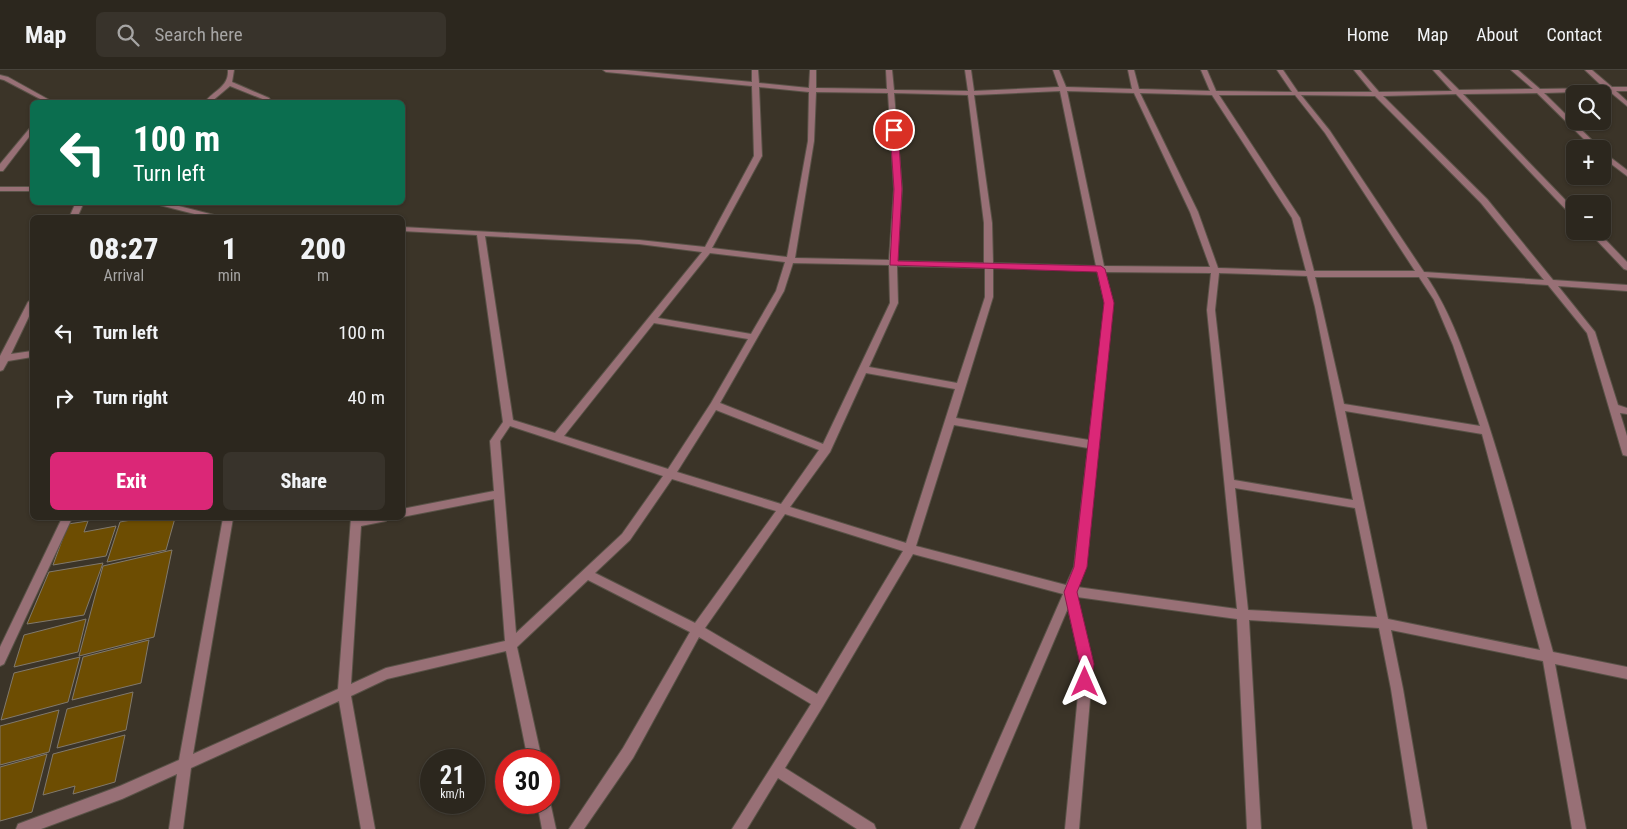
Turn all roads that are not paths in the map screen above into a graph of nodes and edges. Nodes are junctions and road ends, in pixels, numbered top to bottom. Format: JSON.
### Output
{"nodes":[{"id":1,"x":231,"y":70,"type":"edge"},
{"id":2,"x":606,"y":70,"type":"edge"},
{"id":3,"x":755,"y":70,"type":"edge"},
{"id":4,"x":813,"y":70,"type":"edge"},
{"id":5,"x":889,"y":70,"type":"edge"},
{"id":6,"x":968,"y":70,"type":"edge"},
{"id":7,"x":1056,"y":70,"type":"edge"},
{"id":8,"x":1131,"y":70,"type":"edge"},
{"id":9,"x":1204,"y":70,"type":"edge"},
{"id":10,"x":1280,"y":70,"type":"edge"},
{"id":11,"x":1357,"y":70,"type":"edge"},
{"id":12,"x":1436,"y":70,"type":"edge"},
{"id":13,"x":1514,"y":70,"type":"edge"},
{"id":14,"x":1588,"y":70,"type":"edge"},
{"id":15,"x":0,"y":77,"type":"edge"},
{"id":16,"x":229,"y":83,"type":"junction"},
{"id":17,"x":756,"y":83,"type":"junction"},
{"id":18,"x":1604,"y":85,"type":"edge"},
{"id":19,"x":1063,"y":89,"type":"junction"},
{"id":20,"x":1611,"y":89,"type":"edge"},
{"id":21,"x":1627,"y":89,"type":"edge"},
{"id":22,"x":812,"y":90,"type":"junction"},
{"id":23,"x":891,"y":91,"type":"junction"},
{"id":24,"x":1136,"y":91,"type":"junction"},
{"id":25,"x":1566,"y":91,"type":"edge"},
{"id":26,"x":1611,"y":91,"type":"edge"},
{"id":27,"x":1540,"y":92,"type":"junction"},
{"id":28,"x":970,"y":93,"type":"junction"},
{"id":29,"x":1214,"y":93,"type":"junction"},
{"id":30,"x":1296,"y":93,"type":"junction"},
{"id":31,"x":1458,"y":93,"type":"junction"},
{"id":32,"x":1377,"y":94,"type":"junction"},
{"id":33,"x":46,"y":100,"type":"edge"},
{"id":34,"x":210,"y":100,"type":"edge"},
{"id":35,"x":268,"y":100,"type":"edge"},
{"id":36,"x":1627,"y":104,"type":"edge"},
{"id":37,"x":30,"y":132,"type":"edge"},
{"id":38,"x":1589,"y":140,"type":"edge"},
{"id":39,"x":1611,"y":161,"type":"edge"},
{"id":40,"x":0,"y":169,"type":"edge"},
{"id":41,"x":1627,"y":174,"type":"edge"},
{"id":42,"x":0,"y":189,"type":"edge"},
{"id":43,"x":30,"y":189,"type":"edge"},
{"id":44,"x":165,"y":205,"type":"edge"},
{"id":45,"x":177,"y":205,"type":"edge"},
{"id":46,"x":1566,"y":205,"type":"edge"},
{"id":47,"x":174,"y":207,"type":"junction"},
{"id":48,"x":172,"y":215,"type":"edge"},
{"id":49,"x":209,"y":215,"type":"edge"},
{"id":50,"x":405,"y":229,"type":"edge"},
{"id":51,"x":481,"y":233,"type":"junction"},
{"id":52,"x":1601,"y":240,"type":"edge"},
{"id":53,"x":707,"y":251,"type":"junction"},
{"id":54,"x":789,"y":260,"type":"junction"},
{"id":55,"x":893,"y":263,"type":"junction"},
{"id":56,"x":989,"y":265,"type":"junction"},
{"id":57,"x":1627,"y":267,"type":"edge"},
{"id":58,"x":1101,"y":269,"type":"junction"},
{"id":59,"x":1215,"y":270,"type":"junction"},
{"id":60,"x":1310,"y":274,"type":"junction"},
{"id":61,"x":1420,"y":274,"type":"junction"},
{"id":62,"x":1550,"y":283,"type":"junction"},
{"id":63,"x":1627,"y":288,"type":"edge"},
{"id":64,"x":30,"y":306,"type":"edge"},
{"id":65,"x":652,"y":320,"type":"junction"},
{"id":66,"x":753,"y":337,"type":"junction"},
{"id":67,"x":30,"y":354,"type":"edge"},
{"id":68,"x":2,"y":359,"type":"edge"},
{"id":69,"x":0,"y":368,"type":"edge"},
{"id":70,"x":863,"y":369,"type":"junction"},
{"id":71,"x":962,"y":387,"type":"junction"},
{"id":72,"x":714,"y":405,"type":"junction"},
{"id":73,"x":1339,"y":407,"type":"junction"},
{"id":74,"x":1614,"y":408,"type":"junction"},
{"id":75,"x":1627,"y":411,"type":"edge"},
{"id":76,"x":951,"y":421,"type":"junction"},
{"id":77,"x":508,"y":422,"type":"junction"},
{"id":78,"x":1486,"y":431,"type":"junction"},
{"id":79,"x":558,"y":437,"type":"junction"},
{"id":80,"x":1094,"y":445,"type":"junction"},
{"id":81,"x":826,"y":449,"type":"junction"},
{"id":82,"x":1627,"y":452,"type":"edge"},
{"id":83,"x":670,"y":474,"type":"junction"},
{"id":84,"x":1230,"y":483,"type":"junction"},
{"id":85,"x":499,"y":494,"type":"junction"},
{"id":86,"x":1360,"y":505,"type":"junction"},
{"id":87,"x":784,"y":508,"type":"junction"},
{"id":88,"x":405,"y":512,"type":"edge"},
{"id":89,"x":66,"y":520,"type":"edge"},
{"id":90,"x":228,"y":520,"type":"edge"},
{"id":91,"x":356,"y":520,"type":"edge"},
{"id":92,"x":910,"y":548,"type":"junction"},
{"id":93,"x":586,"y":574,"type":"junction"},
{"id":94,"x":1070,"y":592,"type":"junction"},
{"id":95,"x":1243,"y":614,"type":"junction"},
{"id":96,"x":1384,"y":624,"type":"junction"},
{"id":97,"x":697,"y":630,"type":"junction"},
{"id":98,"x":511,"y":645,"type":"junction"},
{"id":99,"x":1548,"y":657,"type":"junction"},
{"id":100,"x":0,"y":660,"type":"edge"},
{"id":101,"x":1627,"y":673,"type":"edge"},
{"id":102,"x":344,"y":693,"type":"junction"},
{"id":103,"x":819,"y":702,"type":"junction"},
{"id":104,"x":533,"y":749,"type":"edge"},
{"id":105,"x":185,"y":764,"type":"junction"},
{"id":106,"x":776,"y":770,"type":"junction"},
{"id":107,"x":546,"y":814,"type":"edge"},
{"id":108,"x":23,"y":829,"type":"edge"},
{"id":109,"x":176,"y":829,"type":"edge"},
{"id":110,"x":368,"y":829,"type":"edge"},
{"id":111,"x":549,"y":829,"type":"edge"},
{"id":112,"x":576,"y":829,"type":"edge"},
{"id":113,"x":739,"y":829,"type":"edge"},
{"id":114,"x":869,"y":829,"type":"edge"},
{"id":115,"x":967,"y":829,"type":"edge"},
{"id":116,"x":1072,"y":829,"type":"edge"},
{"id":117,"x":1254,"y":829,"type":"edge"},
{"id":118,"x":1420,"y":829,"type":"edge"},
{"id":119,"x":1579,"y":829,"type":"edge"}],
"edges":[{"from":1,"to":16,"type":"street"},
{"from":2,"to":17,"type":"street"},
{"from":3,"to":17,"type":"street"},
{"from":4,"to":22,"type":"street"},
{"from":5,"to":23,"type":"street"},
{"from":6,"to":28,"type":"street"},
{"from":7,"to":19,"type":"street"},
{"from":8,"to":24,"type":"street"},
{"from":9,"to":29,"type":"street"},
{"from":10,"to":30,"type":"street"},
{"from":11,"to":32,"type":"street"},
{"from":12,"to":31,"type":"street"},
{"from":13,"to":27,"type":"street"},
{"from":14,"to":18,"type":"street"},
{"from":15,"to":33,"type":"street"},
{"from":16,"to":34,"type":"street"},
{"from":16,"to":35,"type":"street"},
{"from":17,"to":22,"type":"street"},
{"from":17,"to":53,"type":"street"},
{"from":19,"to":24,"type":"street"},
{"from":19,"to":28,"type":"street"},
{"from":19,"to":58,"type":"street"},
{"from":20,"to":21,"type":"street"},
{"from":22,"to":23,"type":"street"},
{"from":22,"to":54,"type":"street"},
{"from":23,"to":28,"type":"street"},
{"from":23,"to":55,"type":"street"},
{"from":24,"to":29,"type":"street"},
{"from":24,"to":59,"type":"street"},
{"from":25,"to":27,"type":"street"},
{"from":26,"to":36,"type":"street"},
{"from":27,"to":31,"type":"street"},
{"from":27,"to":38,"type":"street"},
{"from":28,"to":56,"type":"street"},
{"from":29,"to":30,"type":"street"},
{"from":29,"to":60,"type":"street"},
{"from":30,"to":32,"type":"street"},
{"from":30,"to":61,"type":"street"},
{"from":31,"to":32,"type":"street"},
{"from":31,"to":46,"type":"street"},
{"from":32,"to":62,"type":"street"},
{"from":37,"to":40,"type":"street"},
{"from":39,"to":41,"type":"street"},
{"from":42,"to":43,"type":"street"},
{"from":44,"to":47,"type":"street"},
{"from":45,"to":47,"type":"street"},
{"from":47,"to":48,"type":"street"},
{"from":47,"to":49,"type":"street"},
{"from":50,"to":51,"type":"street"},
{"from":51,"to":53,"type":"street"},
{"from":51,"to":77,"type":"street"},
{"from":52,"to":57,"type":"street"},
{"from":53,"to":54,"type":"street"},
{"from":53,"to":65,"type":"street"},
{"from":54,"to":55,"type":"street"},
{"from":54,"to":66,"type":"street"},
{"from":55,"to":56,"type":"street"},
{"from":55,"to":70,"type":"street"},
{"from":56,"to":58,"type":"street"},
{"from":56,"to":71,"type":"street"},
{"from":58,"to":59,"type":"street"},
{"from":58,"to":80,"type":"street"},
{"from":59,"to":60,"type":"street"},
{"from":59,"to":84,"type":"street"},
{"from":60,"to":61,"type":"street"},
{"from":60,"to":73,"type":"street"},
{"from":61,"to":62,"type":"street"},
{"from":61,"to":78,"type":"street"},
{"from":62,"to":63,"type":"street"},
{"from":62,"to":74,"type":"street"},
{"from":64,"to":68,"type":"street"},
{"from":65,"to":66,"type":"street"},
{"from":65,"to":79,"type":"street"},
{"from":66,"to":72,"type":"street"},
{"from":67,"to":68,"type":"street"},
{"from":68,"to":69,"type":"street"},
{"from":70,"to":71,"type":"street"},
{"from":70,"to":81,"type":"street"},
{"from":71,"to":76,"type":"street"},
{"from":72,"to":81,"type":"street"},
{"from":72,"to":83,"type":"street"},
{"from":73,"to":78,"type":"street"},
{"from":73,"to":86,"type":"street"},
{"from":74,"to":75,"type":"street"},
{"from":74,"to":82,"type":"street"},
{"from":76,"to":80,"type":"street"},
{"from":76,"to":92,"type":"street"},
{"from":77,"to":79,"type":"street"},
{"from":77,"to":85,"type":"street"},
{"from":78,"to":99,"type":"street"},
{"from":79,"to":83,"type":"street"},
{"from":80,"to":94,"type":"street"},
{"from":81,"to":87,"type":"street"},
{"from":83,"to":87,"type":"street"},
{"from":83,"to":93,"type":"street"},
{"from":84,"to":86,"type":"street"},
{"from":84,"to":95,"type":"street"},
{"from":85,"to":88,"type":"street"},
{"from":85,"to":98,"type":"street"},
{"from":86,"to":96,"type":"street"},
{"from":87,"to":92,"type":"street"},
{"from":87,"to":97,"type":"street"},
{"from":89,"to":100,"type":"street"},
{"from":90,"to":105,"type":"street"},
{"from":91,"to":102,"type":"street"},
{"from":92,"to":94,"type":"street"},
{"from":92,"to":103,"type":"street"},
{"from":93,"to":97,"type":"street"},
{"from":93,"to":98,"type":"street"},
{"from":94,"to":95,"type":"street"},
{"from":94,"to":115,"type":"street"},
{"from":94,"to":116,"type":"street"},
{"from":95,"to":96,"type":"street"},
{"from":95,"to":117,"type":"street"},
{"from":96,"to":99,"type":"street"},
{"from":96,"to":118,"type":"street"},
{"from":97,"to":103,"type":"street"},
{"from":97,"to":112,"type":"street"},
{"from":98,"to":102,"type":"street"},
{"from":98,"to":104,"type":"street"},
{"from":99,"to":101,"type":"street"},
{"from":99,"to":119,"type":"street"},
{"from":102,"to":105,"type":"street"},
{"from":102,"to":110,"type":"street"},
{"from":103,"to":106,"type":"street"},
{"from":105,"to":108,"type":"street"},
{"from":105,"to":109,"type":"street"},
{"from":106,"to":113,"type":"street"},
{"from":106,"to":114,"type":"street"},
{"from":107,"to":111,"type":"street"}]}
